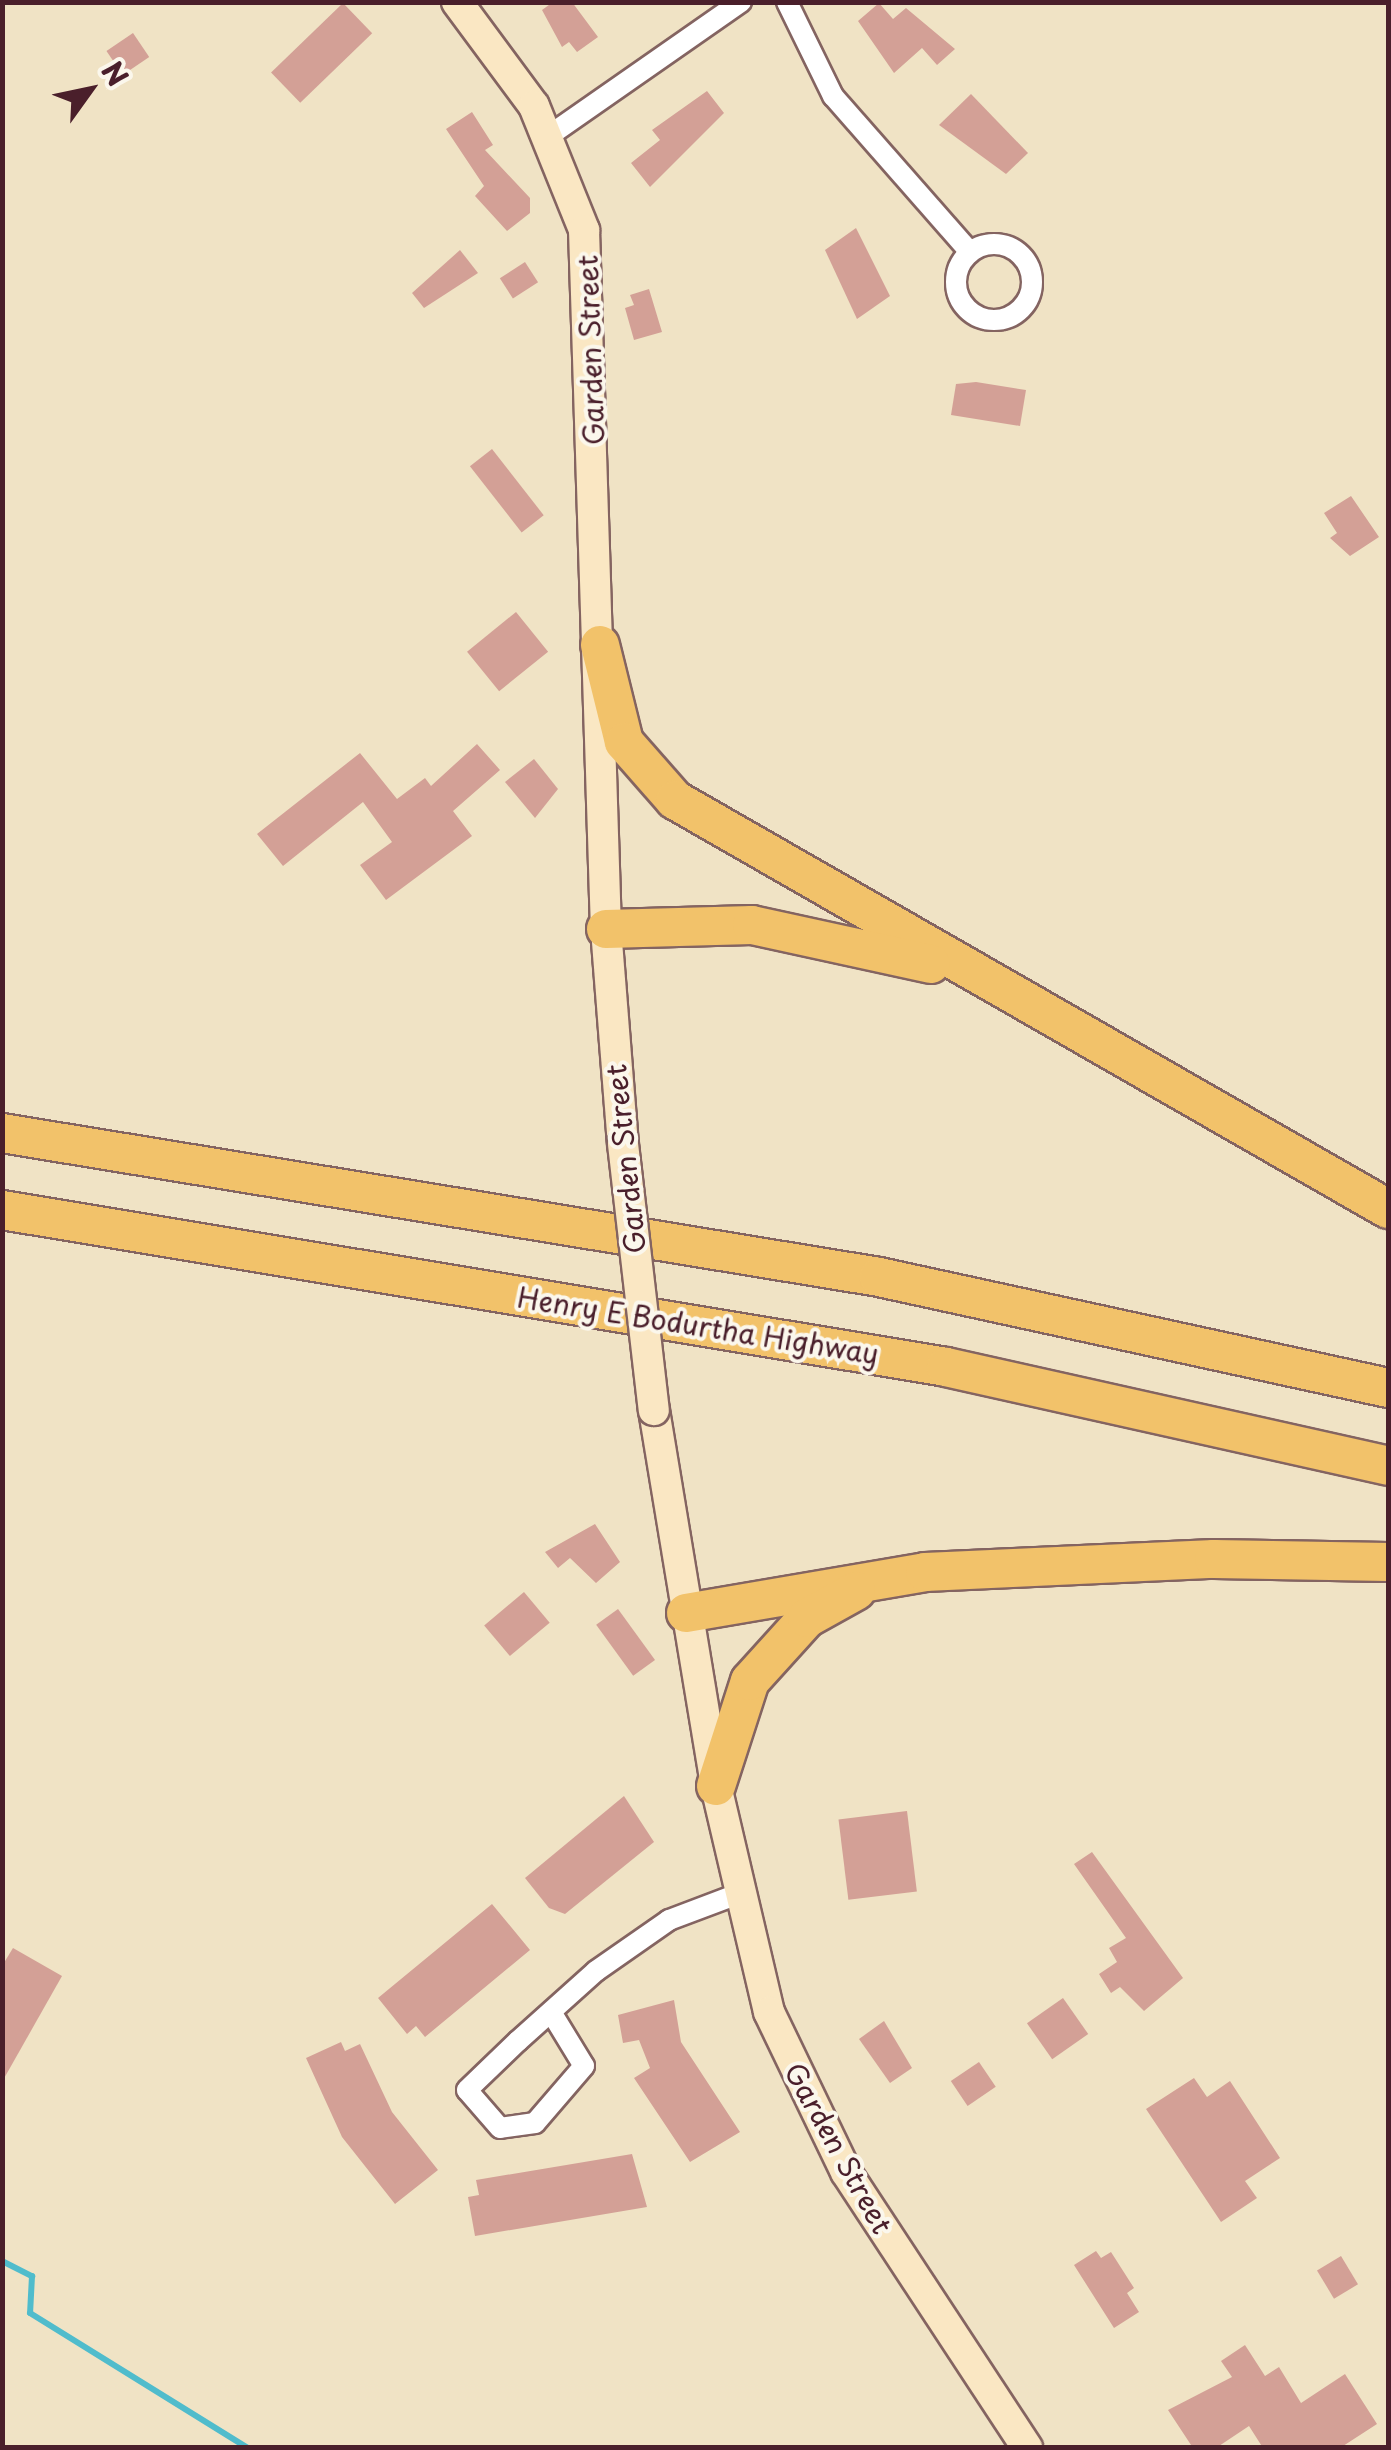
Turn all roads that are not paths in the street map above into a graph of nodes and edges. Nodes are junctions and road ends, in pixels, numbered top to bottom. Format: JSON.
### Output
{"nodes":[{"id":1,"x":457,"y":2,"type":"edge"},
{"id":2,"x":741,"y":2,"type":"edge"},
{"id":3,"x":787,"y":2,"type":"edge"},
{"id":4,"x":550,"y":136,"type":"junction"},
{"id":5,"x":970,"y":252,"type":"dead end"},
{"id":6,"x":600,"y":644,"type":"junction"},
{"id":7,"x":606,"y":928,"type":"junction"},
{"id":8,"x":1057,"y":1019,"type":"junction"},
{"id":9,"x":2,"y":1133,"type":"edge"},
{"id":10,"x":1388,"y":1209,"type":"edge"},
{"id":11,"x":2,"y":1210,"type":"edge"},
{"id":12,"x":1388,"y":1388,"type":"edge"},
{"id":13,"x":1388,"y":1466,"type":"edge"},
{"id":14,"x":1388,"y":1562,"type":"edge"},
{"id":15,"x":924,"y":1572,"type":"junction"},
{"id":16,"x":686,"y":1613,"type":"junction"},
{"id":17,"x":716,"y":1786,"type":"junction"},
{"id":18,"x":738,"y":1894,"type":"junction"},
{"id":19,"x":552,"y":2012,"type":"junction"},
{"id":20,"x":1027,"y":2448,"type":"edge"}],
"edges":[{"from":1,"to":4,"type":"street","name":"Garden Street"},
{"from":2,"to":4,"type":"street"},
{"from":3,"to":5,"type":"street"},
{"from":4,"to":6,"type":"street","name":"Garden Street"},
{"from":6,"to":7,"type":"street","name":"Garden Street"},
{"from":6,"to":8,"type":"highway"},
{"from":7,"to":8,"type":"highway"},
{"from":7,"to":16,"type":"street","name":"Garden Street","bridge":true},
{"from":8,"to":10,"type":"highway"},
{"from":9,"to":12,"type":"highway"},
{"from":11,"to":13,"type":"highway","name":"Henry E Bodurtha Highway"},
{"from":14,"to":15,"type":"highway"},
{"from":15,"to":16,"type":"highway"},
{"from":15,"to":17,"type":"highway"},
{"from":16,"to":17,"type":"street","name":"Garden Street"},
{"from":17,"to":18,"type":"street","name":"Garden Street"},
{"from":18,"to":19,"type":"street"},
{"from":18,"to":20,"type":"street","name":"Garden Street"},
{"from":19,"to":19,"type":"street"}]}
